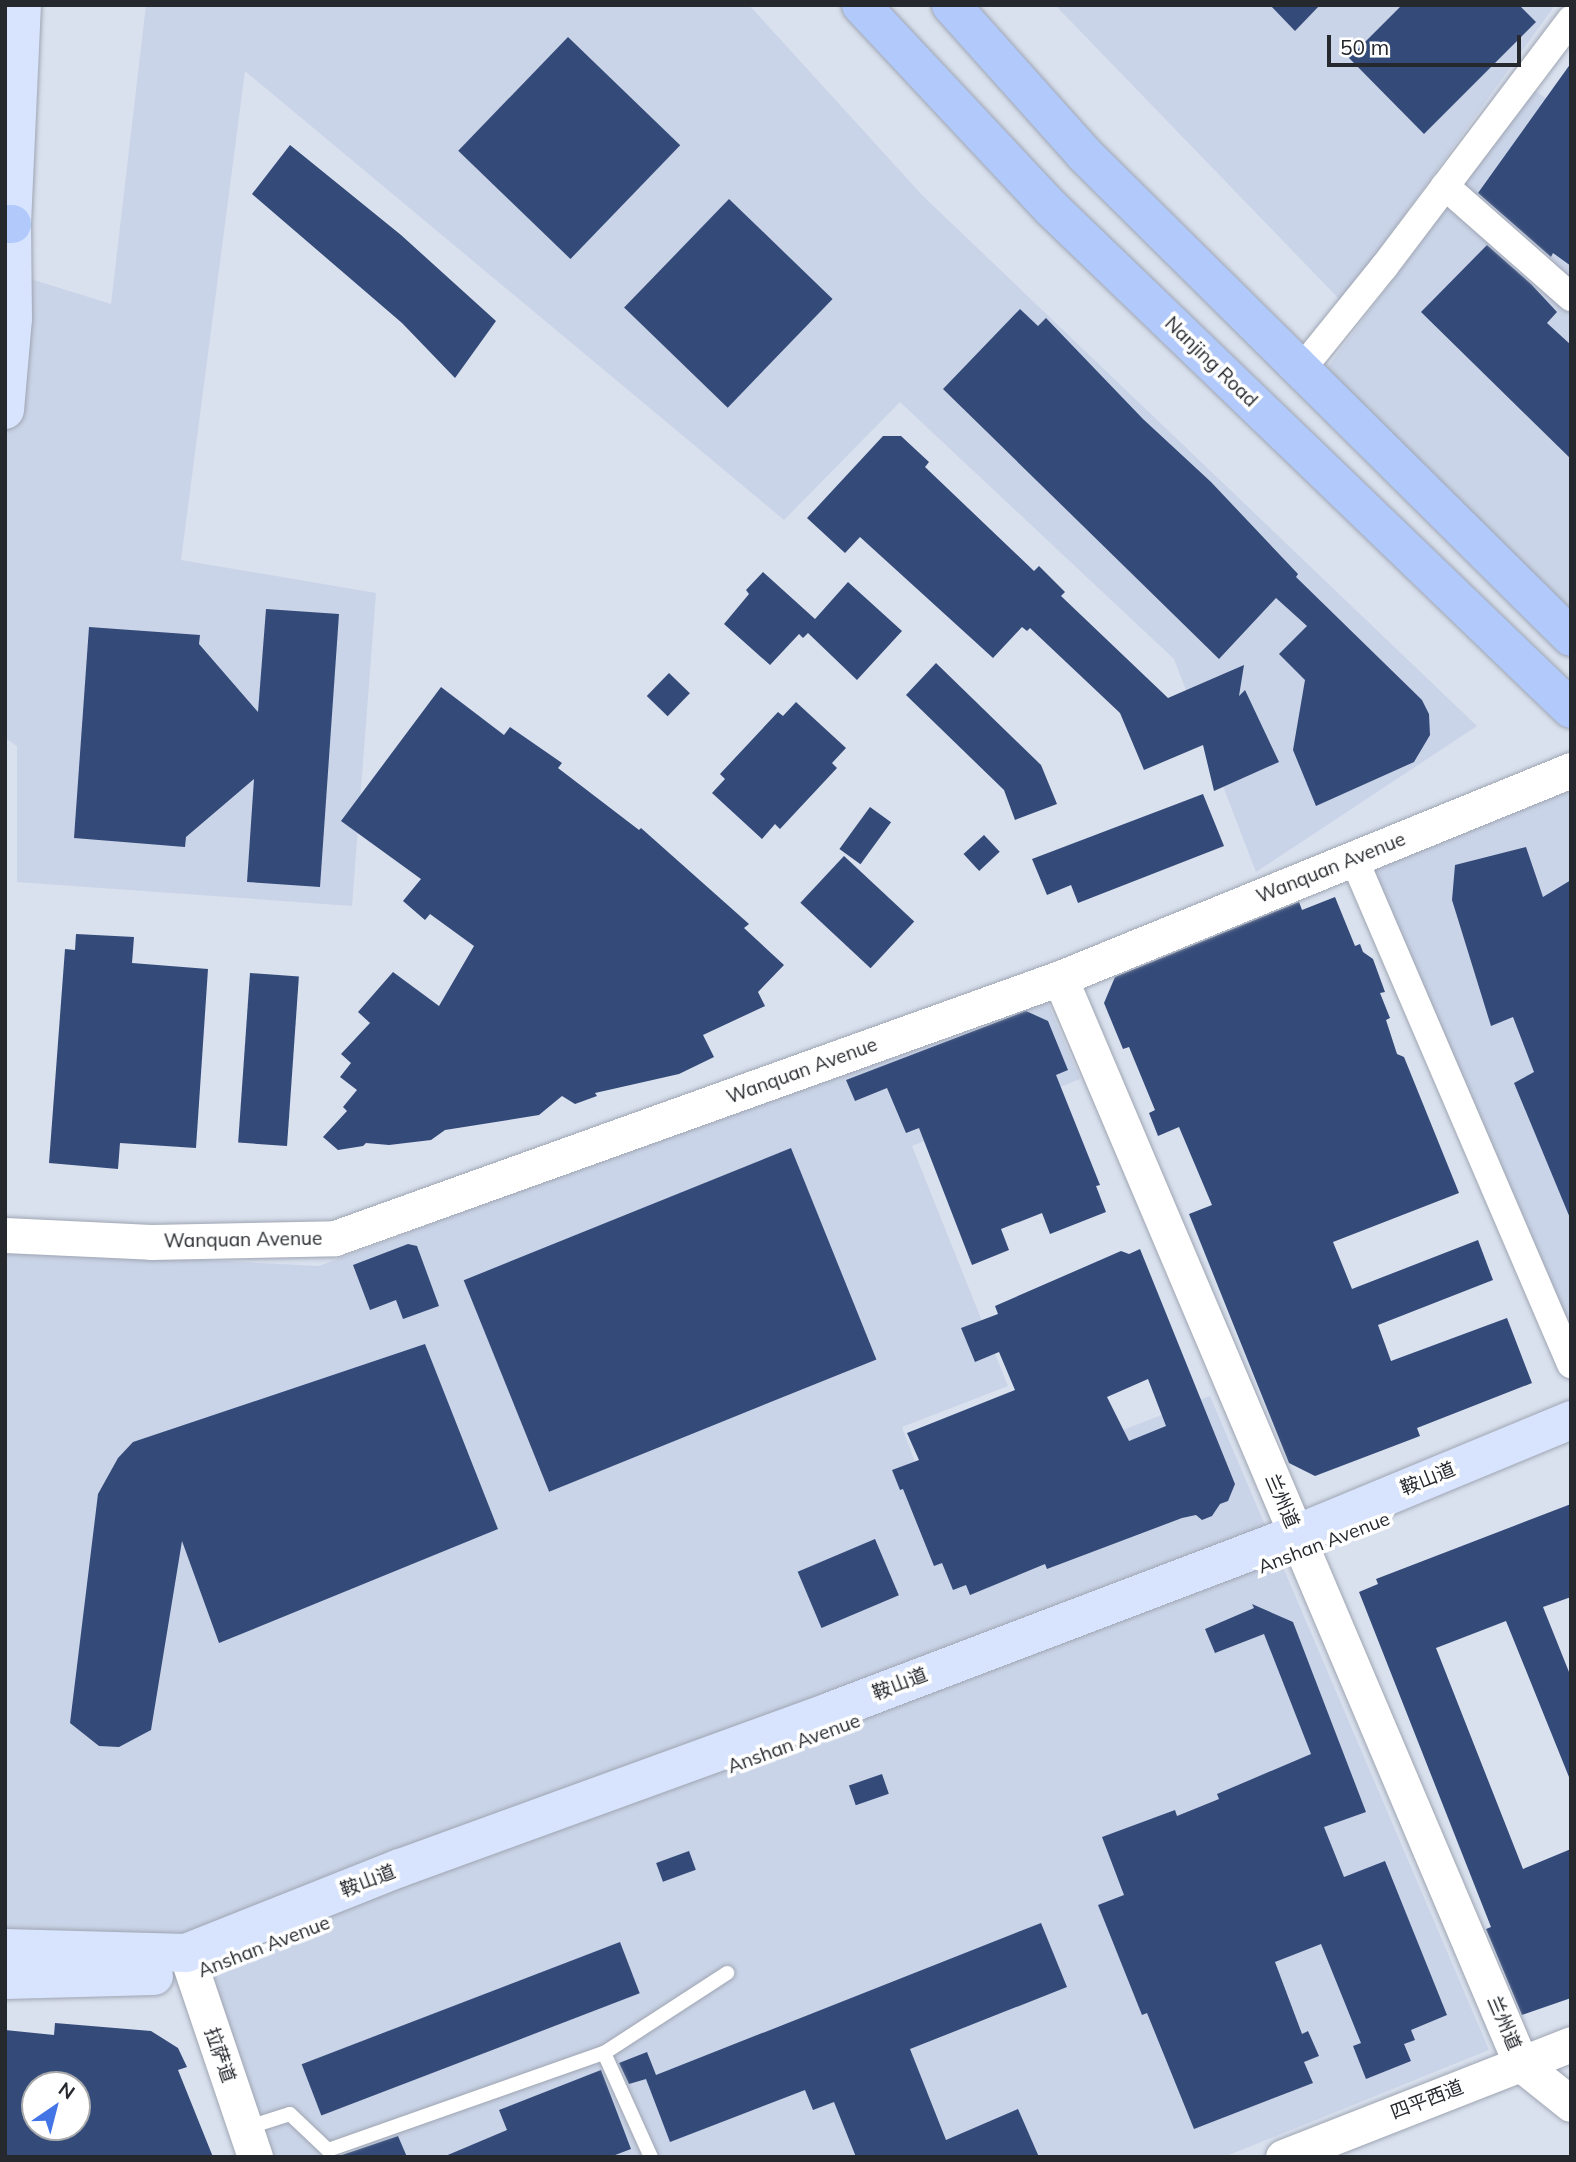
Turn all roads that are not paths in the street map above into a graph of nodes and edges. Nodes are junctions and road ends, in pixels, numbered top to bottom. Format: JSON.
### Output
{"nodes":[{"id":1,"x":22,"y":5,"type":"edge"},
{"id":2,"x":861,"y":5,"type":"edge"},
{"id":3,"x":951,"y":5,"type":"edge"},
{"id":4,"x":1571,"y":20,"type":"edge"},
{"id":5,"x":1445,"y":187,"type":"junction"},
{"id":6,"x":9,"y":224,"type":"edge"},
{"id":7,"x":1571,"y":297,"type":"edge"},
{"id":8,"x":1300,"y":371,"type":"junction"},
{"id":9,"x":5,"y":410,"type":"edge"},
{"id":10,"x":1571,"y":637,"type":"edge"},
{"id":11,"x":1571,"y":709,"type":"edge"},
{"id":12,"x":1571,"y":770,"type":"edge"},
{"id":13,"x":1354,"y":859,"type":"junction"},
{"id":14,"x":1060,"y":978,"type":"junction"},
{"id":15,"x":5,"y":1235,"type":"edge"},
{"id":16,"x":1571,"y":1364,"type":"edge"},
{"id":17,"x":1571,"y":1420,"type":"edge"},
{"id":18,"x":1571,"y":1449,"type":"edge"},
{"id":19,"x":1300,"y":1542,"type":"junction"},
{"id":20,"x":5,"y":1948,"type":"edge"},
{"id":21,"x":189,"y":1964,"type":"junction"},
{"id":22,"x":727,"y":1973,"type":"dead end"},
{"id":23,"x":5,"y":1980,"type":"edge"},
{"id":24,"x":1571,"y":2044,"type":"edge"},
{"id":25,"x":604,"y":2053,"type":"junction"},
{"id":26,"x":1521,"y":2064,"type":"junction"},
{"id":27,"x":1571,"y":2104,"type":"edge"},
{"id":28,"x":250,"y":2142,"type":"edge"},
{"id":29,"x":651,"y":2157,"type":"edge"},
{"id":30,"x":1283,"y":2157,"type":"edge"}],
"edges":[{"from":1,"to":6,"type":"main road"},
{"from":2,"to":11,"type":"main road","name":"Nanjing Road"},
{"from":3,"to":8,"type":"main road"},
{"from":4,"to":5,"type":"street"},
{"from":5,"to":7,"type":"street"},
{"from":5,"to":8,"type":"street"},
{"from":6,"to":9,"type":"main road"},
{"from":8,"to":10,"type":"main road"},
{"from":12,"to":13,"type":"street","name":"Wanquan Avenue"},
{"from":13,"to":14,"type":"street","name":"Wanquan Avenue"},
{"from":13,"to":16,"type":"street"},
{"from":14,"to":15,"type":"street","name":"Wanquan Avenue"},
{"from":14,"to":19,"type":"street","name":"兰州道"},
{"from":17,"to":19,"type":"main road","name":"鞍山道"},
{"from":18,"to":19,"type":"main road","name":"Anshan Avenue"},
{"from":19,"to":21,"type":"main road","name":"鞍山道"},
{"from":19,"to":26,"type":"street","name":"兰州道"},
{"from":20,"to":21,"type":"main road","name":"Anshan Avenue"},
{"from":21,"to":23,"type":"main road","name":"Anshan Avenue"},
{"from":21,"to":28,"type":"street","name":"拉萨道"},
{"from":22,"to":25,"type":"lane"},
{"from":24,"to":26,"type":"street","name":"四平西道"},
{"from":25,"to":28,"type":"lane"},
{"from":25,"to":29,"type":"lane"},
{"from":26,"to":27,"type":"street"},
{"from":26,"to":30,"type":"street","name":"四平西道"}]}
